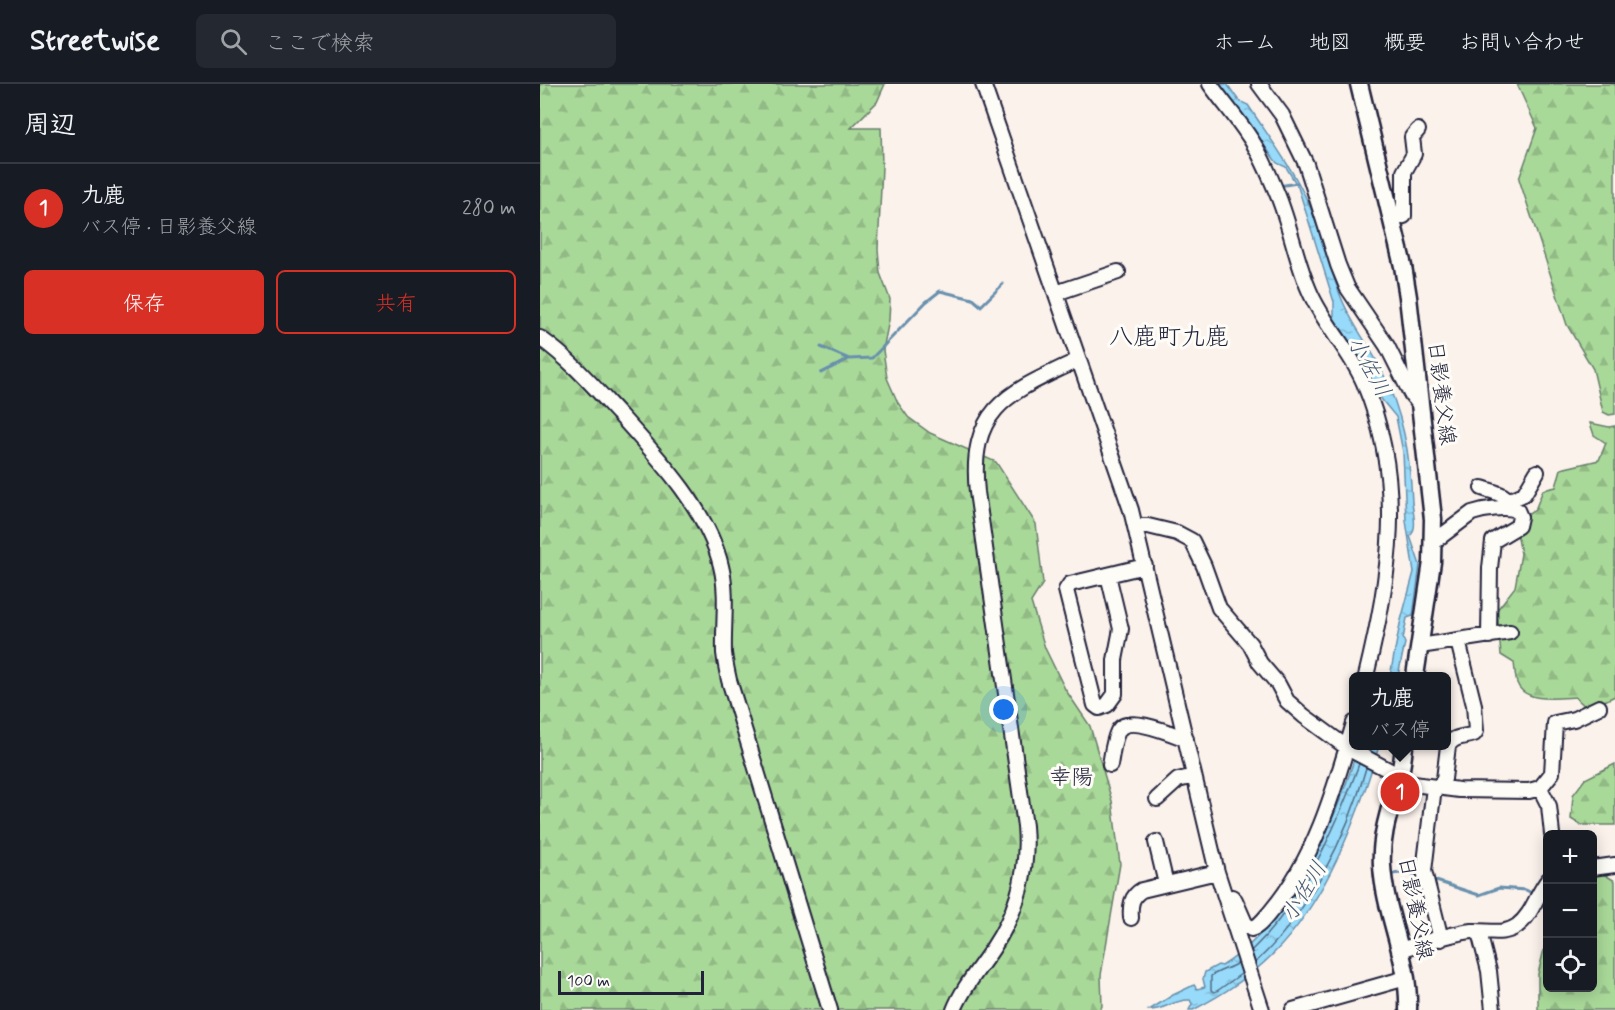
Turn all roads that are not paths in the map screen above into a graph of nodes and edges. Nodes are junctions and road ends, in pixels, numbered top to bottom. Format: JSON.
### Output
{"nodes":[{"id":1,"x":983,"y":84,"type":"edge"},
{"id":2,"x":1210,"y":84,"type":"edge"},
{"id":3,"x":1259,"y":84,"type":"edge"},
{"id":4,"x":1359,"y":84,"type":"edge"},
{"id":5,"x":1418,"y":130,"type":"dead end"},
{"id":6,"x":1391,"y":218,"type":"junction"},
{"id":7,"x":1118,"y":272,"type":"dead end"},
{"id":8,"x":1056,"y":293,"type":"junction"},
{"id":9,"x":540,"y":338,"type":"edge"},
{"id":10,"x":1078,"y":360,"type":"junction"},
{"id":11,"x":1420,"y":405,"type":"junction"},
{"id":12,"x":1537,"y":472,"type":"dead end"},
{"id":13,"x":1482,"y":488,"type":"dead end"},
{"id":14,"x":1511,"y":504,"type":"junction"},
{"id":15,"x":1136,"y":526,"type":"junction"},
{"id":16,"x":1432,"y":543,"type":"junction"},
{"id":17,"x":1145,"y":566,"type":"junction"},
{"id":18,"x":1108,"y":575,"type":"junction"},
{"id":19,"x":1510,"y":632,"type":"dead end"},
{"id":20,"x":1489,"y":636,"type":"junction"},
{"id":21,"x":1458,"y":641,"type":"junction"},
{"id":22,"x":1420,"y":646,"type":"junction"},
{"id":23,"x":1367,"y":672,"type":"edge"},
{"id":24,"x":1416,"y":672,"type":"edge"},
{"id":25,"x":1599,"y":707,"type":"dead end"},
{"id":26,"x":1186,"y":740,"type":"junction"},
{"id":27,"x":1451,"y":741,"type":"edge"},
{"id":28,"x":1349,"y":743,"type":"edge"},
{"id":29,"x":1348,"y":748,"type":"junction"},
{"id":30,"x":1352,"y":750,"type":"edge"},
{"id":31,"x":1403,"y":750,"type":"edge"},
{"id":32,"x":1448,"y":750,"type":"edge"},
{"id":33,"x":1110,"y":765,"type":"dead end"},
{"id":34,"x":1194,"y":776,"type":"junction"},
{"id":35,"x":1399,"y":779,"type":"junction"},
{"id":36,"x":1437,"y":787,"type":"junction"},
{"id":37,"x":1540,"y":788,"type":"junction"},
{"id":38,"x":1157,"y":800,"type":"dead end"},
{"id":39,"x":1552,"y":830,"type":"edge"},
{"id":40,"x":1156,"y":842,"type":"dead end"},
{"id":41,"x":1615,"y":865,"type":"edge"},
{"id":42,"x":1597,"y":867,"type":"edge"},
{"id":43,"x":1217,"y":872,"type":"junction"},
{"id":44,"x":1166,"y":884,"type":"junction"},
{"id":45,"x":1546,"y":884,"type":"edge"},
{"id":46,"x":1225,"y":899,"type":"junction"},
{"id":47,"x":1131,"y":918,"type":"dead end"},
{"id":48,"x":1479,"y":932,"type":"junction"},
{"id":49,"x":1441,"y":939,"type":"junction"},
{"id":50,"x":1400,"y":950,"type":"junction"},
{"id":51,"x":1406,"y":978,"type":"junction"},
{"id":52,"x":1328,"y":1005,"type":"edge"},
{"id":53,"x":830,"y":1010,"type":"edge"},
{"id":54,"x":954,"y":1010,"type":"edge"},
{"id":55,"x":1262,"y":1010,"type":"edge"},
{"id":56,"x":1293,"y":1010,"type":"edge"},
{"id":57,"x":1408,"y":1010,"type":"edge"},
{"id":58,"x":1493,"y":1010,"type":"edge"}],
"edges":[{"from":1,"to":8,"type":"street"},
{"from":2,"to":23,"type":"street"},
{"from":3,"to":11,"type":"street"},
{"from":4,"to":6,"type":"main road","name":"日影養父線"},
{"from":5,"to":6,"type":"street"},
{"from":6,"to":11,"type":"main road","name":"日影養父線"},
{"from":7,"to":8,"type":"street"},
{"from":8,"to":10,"type":"street"},
{"from":9,"to":53,"type":"street"},
{"from":10,"to":15,"type":"street"},
{"from":10,"to":54,"type":"street"},
{"from":11,"to":16,"type":"main road","name":"日影養父線"},
{"from":12,"to":14,"type":"street"},
{"from":13,"to":14,"type":"street"},
{"from":14,"to":16,"type":"street"},
{"from":14,"to":20,"type":"street"},
{"from":15,"to":17,"type":"street"},
{"from":15,"to":29,"type":"street"},
{"from":16,"to":22,"type":"main road","name":"日影養父線"},
{"from":17,"to":18,"type":"street"},
{"from":17,"to":26,"type":"street"},
{"from":18,"to":18,"type":"street"},
{"from":19,"to":20,"type":"street"},
{"from":20,"to":21,"type":"street"},
{"from":21,"to":22,"type":"street"},
{"from":21,"to":27,"type":"street"},
{"from":22,"to":24,"type":"main road","name":"日影養父線"},
{"from":25,"to":37,"type":"street"},
{"from":26,"to":33,"type":"street"},
{"from":26,"to":34,"type":"street"},
{"from":28,"to":29,"type":"street"},
{"from":29,"to":46,"type":"street"},
{"from":30,"to":35,"type":"street"},
{"from":31,"to":35,"type":"main road","name":"日影養父線"},
{"from":32,"to":36,"type":"street"},
{"from":34,"to":38,"type":"street"},
{"from":34,"to":43,"type":"street"},
{"from":35,"to":36,"type":"street"},
{"from":35,"to":50,"type":"main road","name":"日影養父線"},
{"from":36,"to":37,"type":"street"},
{"from":36,"to":49,"type":"street"},
{"from":37,"to":39,"type":"street"},
{"from":40,"to":44,"type":"street"},
{"from":41,"to":42,"type":"street"},
{"from":43,"to":44,"type":"street"},
{"from":43,"to":46,"type":"street"},
{"from":44,"to":47,"type":"street"},
{"from":45,"to":48,"type":"street"},
{"from":46,"to":55,"type":"street"},
{"from":48,"to":49,"type":"street"},
{"from":48,"to":58,"type":"street"},
{"from":49,"to":50,"type":"street"},
{"from":50,"to":51,"type":"main road","name":"日影養父線"},
{"from":51,"to":52,"type":"street"},
{"from":51,"to":57,"type":"main road","name":"日影養父線"},
{"from":52,"to":56,"type":"street"}]}
